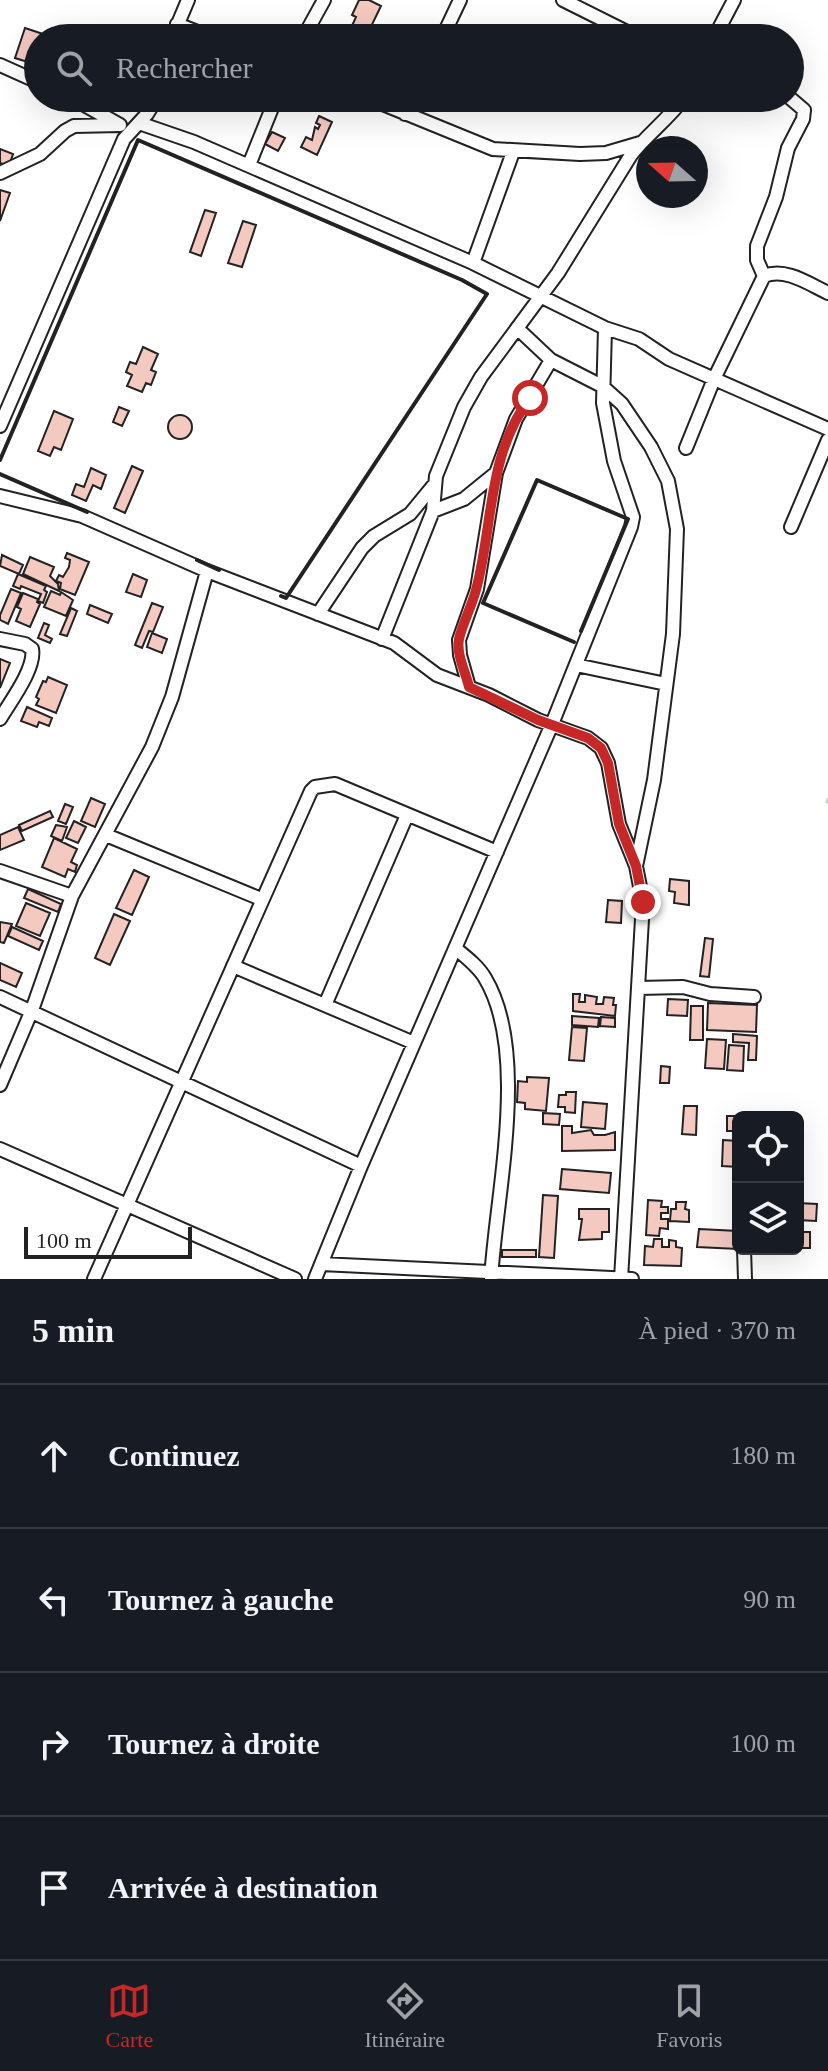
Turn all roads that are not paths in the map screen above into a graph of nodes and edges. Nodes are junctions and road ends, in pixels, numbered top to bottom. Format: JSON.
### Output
{"nodes":[{"id":1,"x":188,"y":0,"type":"edge"},
{"id":2,"x":324,"y":0,"type":"edge"},
{"id":3,"x":460,"y":0,"type":"edge"},
{"id":4,"x":563,"y":0,"type":"edge"},
{"id":5,"x":734,"y":0,"type":"edge"},
{"id":6,"x":177,"y":24,"type":"edge"},
{"id":7,"x":311,"y":24,"type":"edge"},
{"id":8,"x":449,"y":24,"type":"edge"},
{"id":9,"x":611,"y":24,"type":"edge"},
{"id":10,"x":724,"y":24,"type":"edge"},
{"id":11,"x":0,"y":65,"type":"edge"},
{"id":12,"x":24,"y":76,"type":"edge"},
{"id":13,"x":100,"y":112,"type":"edge"},
{"id":14,"x":143,"y":112,"type":"edge"},
{"id":15,"x":270,"y":112,"type":"edge"},
{"id":16,"x":400,"y":112,"type":"edge"},
{"id":17,"x":673,"y":112,"type":"edge"},
{"id":18,"x":804,"y":112,"type":"edge"},
{"id":19,"x":405,"y":114,"type":"joint"},
{"id":20,"x":129,"y":126,"type":"junction"},
{"id":21,"x":648,"y":136,"type":"edge"},
{"id":22,"x":636,"y":144,"type":"edge"},
{"id":23,"x":636,"y":149,"type":"edge"},
{"id":24,"x":513,"y":152,"type":"junction"},
{"id":25,"x":249,"y":165,"type":"junction"},
{"id":26,"x":0,"y":173,"type":"edge"},
{"id":27,"x":473,"y":263,"type":"junction"},
{"id":28,"x":764,"y":276,"type":"junction"},
{"id":29,"x":828,"y":293,"type":"edge"},
{"id":30,"x":541,"y":295,"type":"junction"},
{"id":31,"x":517,"y":328,"type":"junction"},
{"id":32,"x":605,"y":328,"type":"junction"},
{"id":33,"x":551,"y":360,"type":"junction"},
{"id":34,"x":714,"y":379,"type":"junction"},
{"id":35,"x":602,"y":386,"type":"junction"},
{"id":36,"x":0,"y":426,"type":"edge"},
{"id":37,"x":828,"y":429,"type":"edge"},
{"id":38,"x":828,"y":440,"type":"edge"},
{"id":39,"x":686,"y":448,"type":"dead end"},
{"id":40,"x":496,"y":473,"type":"junction"},
{"id":41,"x":433,"y":486,"type":"junction"},
{"id":42,"x":0,"y":496,"type":"edge"},
{"id":43,"x":433,"y":511,"type":"junction"},
{"id":44,"x":791,"y":527,"type":"dead end"},
{"id":45,"x":207,"y":571,"type":"junction"},
{"id":46,"x":318,"y":614,"type":"junction"},
{"id":47,"x":0,"y":639,"type":"edge"},
{"id":48,"x":382,"y":639,"type":"junction"},
{"id":49,"x":576,"y":665,"type":"junction"},
{"id":50,"x":666,"y":684,"type":"junction"},
{"id":51,"x":469,"y":687,"type":"junction"},
{"id":52,"x":0,"y":719,"type":"edge"},
{"id":53,"x":552,"y":724,"type":"junction"},
{"id":54,"x":407,"y":815,"type":"junction"},
{"id":55,"x":106,"y":835,"type":"junction"},
{"id":56,"x":497,"y":852,"type":"junction"},
{"id":57,"x":636,"y":866,"type":"junction"},
{"id":58,"x":0,"y":871,"type":"edge"},
{"id":59,"x":72,"y":896,"type":"junction"},
{"id":60,"x":261,"y":899,"type":"junction"},
{"id":61,"x":455,"y":948,"type":"junction"},
{"id":62,"x":233,"y":966,"type":"junction"},
{"id":63,"x":638,"y":988,"type":"junction"},
{"id":64,"x":0,"y":997,"type":"edge"},
{"id":65,"x":754,"y":997,"type":"dead end"},
{"id":66,"x":325,"y":1005,"type":"junction"},
{"id":67,"x":32,"y":1010,"type":"junction"},
{"id":68,"x":414,"y":1043,"type":"junction"},
{"id":69,"x":180,"y":1082,"type":"junction"},
{"id":70,"x":0,"y":1085,"type":"edge"},
{"id":71,"x":0,"y":1149,"type":"edge"},
{"id":72,"x":361,"y":1166,"type":"junction"},
{"id":73,"x":126,"y":1206,"type":"junction"},
{"id":74,"x":744,"y":1255,"type":"edge"},
{"id":75,"x":321,"y":1264,"type":"junction"},
{"id":76,"x":491,"y":1276,"type":"edge"},
{"id":77,"x":94,"y":1279,"type":"edge"},
{"id":78,"x":295,"y":1279,"type":"edge"},
{"id":79,"x":315,"y":1279,"type":"edge"},
{"id":80,"x":624,"y":1279,"type":"edge"},
{"id":81,"x":745,"y":1279,"type":"edge"}],
"edges":[{"from":1,"to":6,"type":"street"},
{"from":2,"to":7,"type":"street"},
{"from":3,"to":8,"type":"street"},
{"from":4,"to":9,"type":"street"},
{"from":5,"to":10,"type":"street"},
{"from":11,"to":12,"type":"street"},
{"from":13,"to":20,"type":"street"},
{"from":14,"to":20,"type":"street"},
{"from":15,"to":25,"type":"street"},
{"from":16,"to":19,"type":"street"},
{"from":17,"to":21,"type":"street"},
{"from":18,"to":28,"type":"street"},
{"from":19,"to":24,"type":"street"},
{"from":20,"to":25,"type":"street"},
{"from":20,"to":26,"type":"street"},
{"from":20,"to":36,"type":"street"},
{"from":22,"to":24,"type":"street"},
{"from":23,"to":30,"type":"street"},
{"from":24,"to":27,"type":"street"},
{"from":25,"to":27,"type":"street"},
{"from":27,"to":30,"type":"street"},
{"from":28,"to":29,"type":"street"},
{"from":28,"to":34,"type":"street"},
{"from":30,"to":31,"type":"street"},
{"from":30,"to":32,"type":"street"},
{"from":31,"to":33,"type":"street"},
{"from":31,"to":41,"type":"street"},
{"from":32,"to":34,"type":"street"},
{"from":32,"to":35,"type":"street"},
{"from":33,"to":35,"type":"street"},
{"from":33,"to":40,"type":"street"},
{"from":34,"to":37,"type":"street"},
{"from":34,"to":39,"type":"street"},
{"from":35,"to":49,"type":"street"},
{"from":35,"to":50,"type":"street"},
{"from":38,"to":44,"type":"street"},
{"from":40,"to":43,"type":"street"},
{"from":40,"to":51,"type":"street"},
{"from":41,"to":43,"type":"street"},
{"from":41,"to":46,"type":"street"},
{"from":42,"to":45,"type":"street"},
{"from":43,"to":48,"type":"street"},
{"from":45,"to":46,"type":"street"},
{"from":45,"to":55,"type":"street"},
{"from":46,"to":48,"type":"street"},
{"from":47,"to":52,"type":"street"},
{"from":48,"to":51,"type":"street"},
{"from":49,"to":50,"type":"street"},
{"from":49,"to":53,"type":"street"},
{"from":50,"to":57,"type":"street"},
{"from":51,"to":53,"type":"street"},
{"from":53,"to":56,"type":"street"},
{"from":53,"to":57,"type":"street"},
{"from":54,"to":56,"type":"street"},
{"from":54,"to":60,"type":"street"},
{"from":54,"to":66,"type":"street"},
{"from":55,"to":59,"type":"street"},
{"from":55,"to":60,"type":"street"},
{"from":56,"to":61,"type":"street"},
{"from":57,"to":63,"type":"street"},
{"from":58,"to":59,"type":"street"},
{"from":59,"to":67,"type":"street"},
{"from":60,"to":62,"type":"street"},
{"from":61,"to":68,"type":"street"},
{"from":61,"to":76,"type":"street"},
{"from":62,"to":66,"type":"street"},
{"from":62,"to":69,"type":"street"},
{"from":63,"to":65,"type":"street"},
{"from":63,"to":80,"type":"street"},
{"from":64,"to":67,"type":"street"},
{"from":66,"to":68,"type":"street"},
{"from":67,"to":69,"type":"street"},
{"from":67,"to":70,"type":"street"},
{"from":68,"to":72,"type":"street"},
{"from":69,"to":72,"type":"street"},
{"from":69,"to":73,"type":"street"},
{"from":71,"to":73,"type":"street"},
{"from":72,"to":75,"type":"street"},
{"from":73,"to":77,"type":"street"},
{"from":73,"to":78,"type":"street"},
{"from":74,"to":81,"type":"street"},
{"from":75,"to":76,"type":"street"},
{"from":75,"to":79,"type":"street"},
{"from":76,"to":80,"type":"street"}]}
